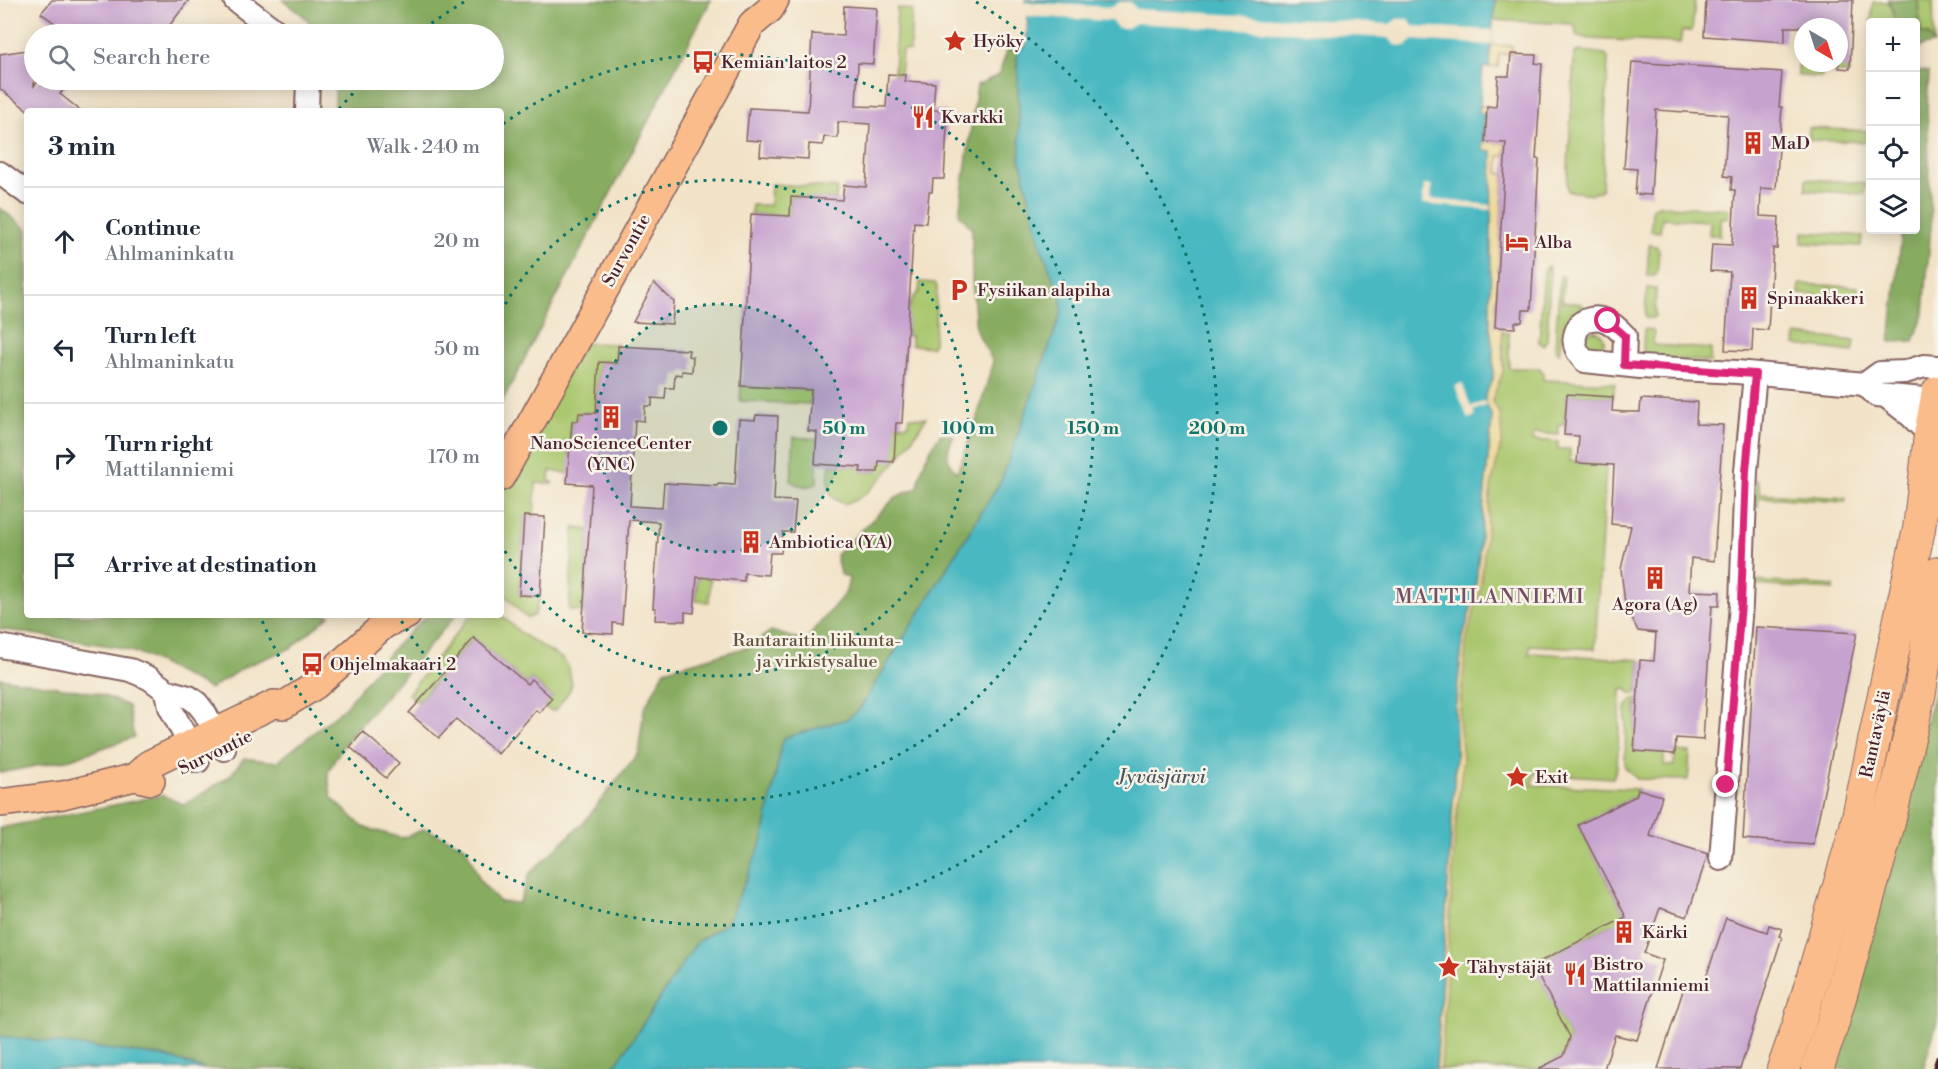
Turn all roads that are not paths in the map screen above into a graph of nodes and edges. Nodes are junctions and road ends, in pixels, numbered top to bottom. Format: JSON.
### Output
{"nodes":[{"id":1,"x":234,"y":0,"type":"edge"},
{"id":2,"x":775,"y":0,"type":"edge"},
{"id":3,"x":753,"y":12,"type":"edge"},
{"id":4,"x":266,"y":24,"type":"edge"},
{"id":5,"x":308,"y":90,"type":"edge"},
{"id":6,"x":307,"y":108,"type":"edge"},
{"id":7,"x":0,"y":173,"type":"edge"},
{"id":8,"x":24,"y":191,"type":"edge"},
{"id":9,"x":1624,"y":365,"type":"dead end"},
{"id":10,"x":1938,"y":367,"type":"edge"},
{"id":11,"x":1755,"y":374,"type":"junction"},
{"id":12,"x":1865,"y":384,"type":"junction"},
{"id":13,"x":1887,"y":397,"type":"junction"},
{"id":14,"x":1938,"y":397,"type":"edge"},
{"id":15,"x":1930,"y":435,"type":"junction"},
{"id":16,"x":504,"y":471,"type":"edge"},
{"id":17,"x":1938,"y":573,"type":"edge"},
{"id":18,"x":394,"y":618,"type":"edge"},
{"id":19,"x":0,"y":646,"type":"edge"},
{"id":20,"x":167,"y":691,"type":"junction"},
{"id":21,"x":220,"y":741,"type":"junction"},
{"id":22,"x":194,"y":753,"type":"junction"},
{"id":23,"x":0,"y":803,"type":"edge"},
{"id":24,"x":1721,"y":859,"type":"dead end"},
{"id":25,"x":1783,"y":1069,"type":"edge"},
{"id":26,"x":1817,"y":1069,"type":"edge"}],
"edges":[{"from":1,"to":4,"type":"street"},
{"from":2,"to":3,"type":"main road","name":"Survontie"},
{"from":3,"to":16,"type":"main road","name":"Survontie"},
{"from":5,"to":6,"type":"street"},
{"from":7,"to":8,"type":"street"},
{"from":9,"to":11,"type":"street"},
{"from":10,"to":12,"type":"street"},
{"from":11,"to":12,"type":"street"},
{"from":11,"to":24,"type":"street"},
{"from":12,"to":13,"type":"street"},
{"from":13,"to":14,"type":"street"},
{"from":13,"to":15,"type":"street"},
{"from":14,"to":15,"type":"highway","name":"Rantaväylä"},
{"from":15,"to":25,"type":"highway","name":"Rantaväylä"},
{"from":17,"to":26,"type":"highway","name":"Rantaväylä"},
{"from":18,"to":21,"type":"main road","name":"Survontie"},
{"from":19,"to":20,"type":"street"},
{"from":20,"to":21,"type":"street"},
{"from":20,"to":22,"type":"street"},
{"from":21,"to":22,"type":"main road","name":"Survontie"},
{"from":22,"to":23,"type":"main road","name":"Survontie"}]}
